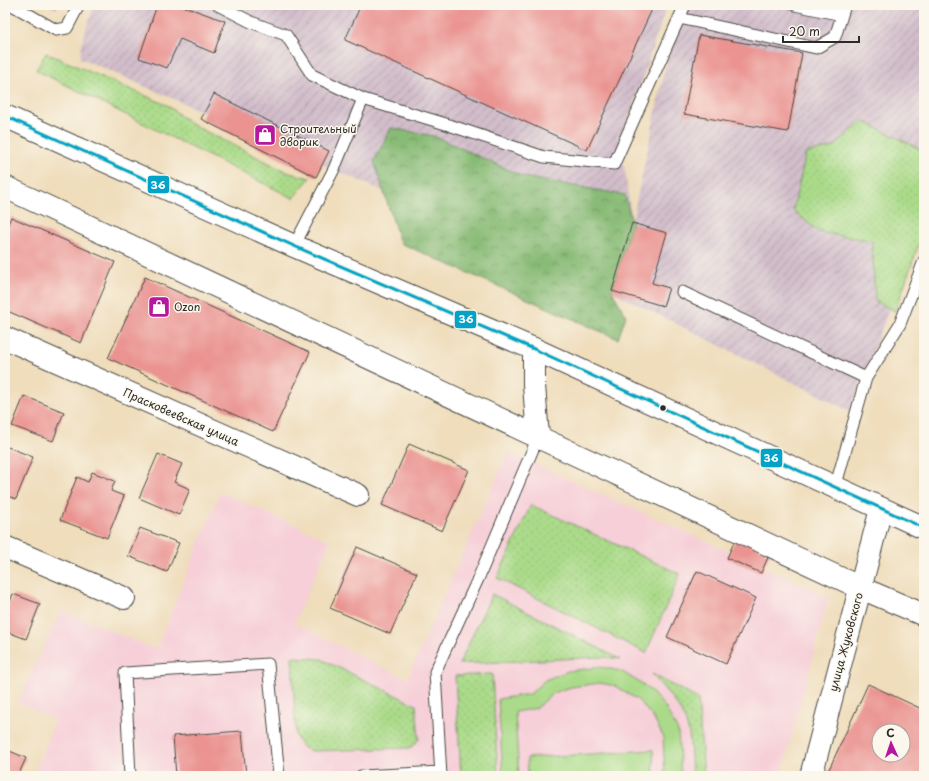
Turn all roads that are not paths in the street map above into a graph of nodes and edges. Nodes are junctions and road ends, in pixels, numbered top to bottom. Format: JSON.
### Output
{"nodes":[{"id":1,"x":12,"y":5,"type":"edge"},
{"id":2,"x":79,"y":5,"type":"edge"},
{"id":3,"x":218,"y":5,"type":"edge"},
{"id":4,"x":686,"y":5,"type":"edge"},
{"id":5,"x":795,"y":5,"type":"edge"},
{"id":6,"x":844,"y":10,"type":"edge"},
{"id":7,"x":679,"y":18,"type":"junction"},
{"id":8,"x":363,"y":99,"type":"junction"},
{"id":9,"x":5,"y":116,"type":"edge"},
{"id":10,"x":5,"y":187,"type":"edge"},
{"id":11,"x":294,"y":246,"type":"junction"},
{"id":12,"x":924,"y":261,"type":"edge"},
{"id":13,"x":682,"y":292,"type":"dead end"},
{"id":14,"x":5,"y":338,"type":"edge"},
{"id":15,"x":534,"y":349,"type":"junction"},
{"id":16,"x":866,"y":378,"type":"junction"},
{"id":17,"x":538,"y":437,"type":"junction"},
{"id":18,"x":835,"y":488,"type":"junction"},
{"id":19,"x":358,"y":495,"type":"dead end"},
{"id":20,"x":881,"y":509,"type":"junction"},
{"id":21,"x":924,"y":528,"type":"edge"},
{"id":22,"x":5,"y":548,"type":"edge"},
{"id":23,"x":861,"y":588,"type":"junction"},
{"id":24,"x":124,"y":598,"type":"dead end"},
{"id":25,"x":924,"y":616,"type":"edge"},
{"id":26,"x":441,"y":774,"type":"edge"},
{"id":27,"x":130,"y":776,"type":"edge"},
{"id":28,"x":279,"y":776,"type":"edge"},
{"id":29,"x":361,"y":776,"type":"edge"},
{"id":30,"x":811,"y":776,"type":"edge"}],
"edges":[{"from":1,"to":2,"type":"lane"},
{"from":3,"to":8,"type":"lane"},
{"from":4,"to":7,"type":"lane"},
{"from":5,"to":6,"type":"lane"},
{"from":6,"to":7,"type":"lane"},
{"from":7,"to":8,"type":"lane"},
{"from":8,"to":11,"type":"lane"},
{"from":9,"to":11,"type":"street"},
{"from":10,"to":17,"type":"street"},
{"from":11,"to":15,"type":"street"},
{"from":12,"to":16,"type":"lane"},
{"from":13,"to":16,"type":"lane"},
{"from":14,"to":19,"type":"street","name":"Прасковеевская улица"},
{"from":15,"to":17,"type":"street"},
{"from":15,"to":18,"type":"street"},
{"from":16,"to":18,"type":"lane"},
{"from":17,"to":23,"type":"street"},
{"from":17,"to":26,"type":"lane"},
{"from":18,"to":20,"type":"street"},
{"from":20,"to":21,"type":"street"},
{"from":20,"to":23,"type":"street","name":"улица Жуковского"},
{"from":22,"to":24,"type":"street"},
{"from":23,"to":25,"type":"street"},
{"from":23,"to":30,"type":"street","name":"улица Жуковского"},
{"from":26,"to":29,"type":"lane"},
{"from":27,"to":28,"type":"lane"}]}
